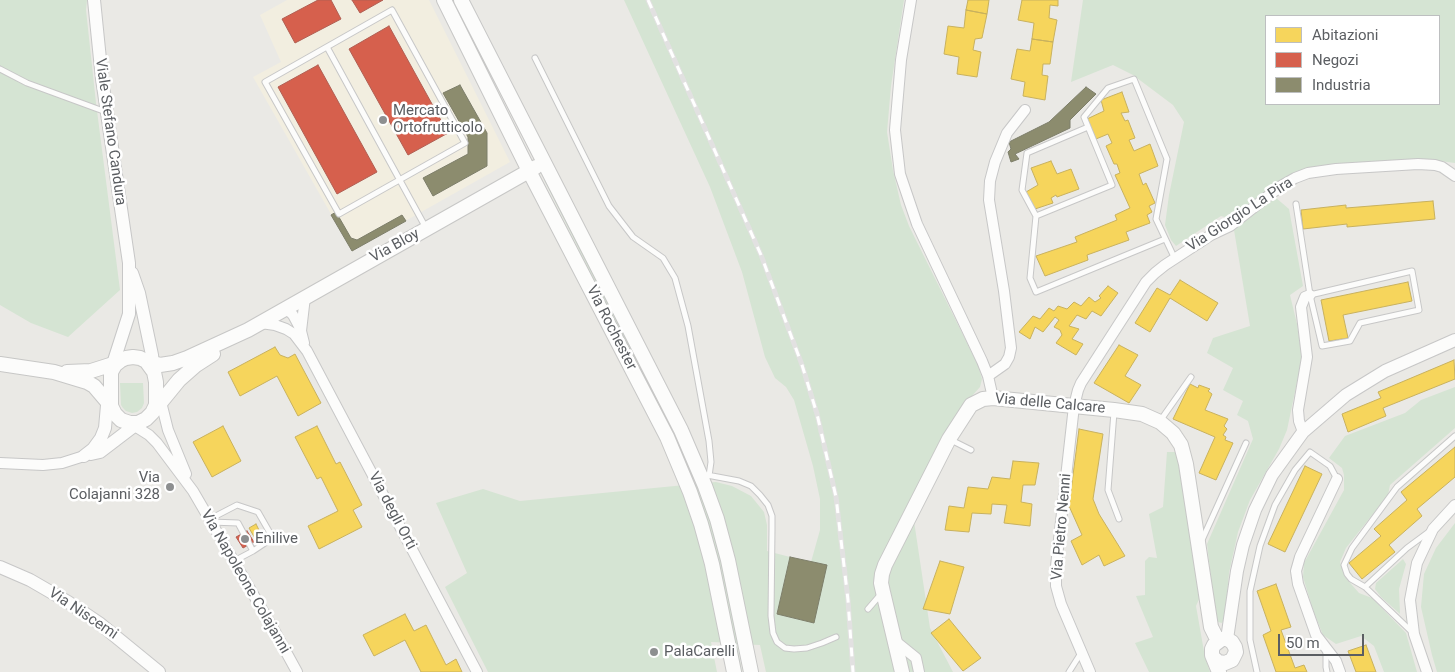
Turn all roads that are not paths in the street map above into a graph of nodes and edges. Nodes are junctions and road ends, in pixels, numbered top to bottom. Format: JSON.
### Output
{"nodes":[{"id":1,"x":94,"y":0,"type":"edge"},
{"id":2,"x":444,"y":0,"type":"edge"},
{"id":3,"x":461,"y":0,"type":"edge"},
{"id":4,"x":911,"y":0,"type":"edge"},
{"id":5,"x":327,"y":47,"type":"junction"},
{"id":6,"x":535,"y":58,"type":"dead end"},
{"id":7,"x":0,"y":69,"type":"edge"},
{"id":8,"x":1025,"y":110,"type":"dead end"},
{"id":9,"x":107,"y":113,"type":"junction"},
{"id":10,"x":1088,"y":128,"type":"junction"},
{"id":11,"x":544,"y":163,"type":"junction"},
{"id":12,"x":529,"y":171,"type":"junction"},
{"id":13,"x":1455,"y":176,"type":"edge"},
{"id":14,"x":400,"y":179,"type":"junction"},
{"id":15,"x":1296,"y":204,"type":"dead end"},
{"id":16,"x":1036,"y":216,"type":"junction"},
{"id":17,"x":426,"y":228,"type":"junction"},
{"id":18,"x":1165,"y":239,"type":"junction"},
{"id":19,"x":1175,"y":259,"type":"junction"},
{"id":20,"x":129,"y":263,"type":"junction"},
{"id":21,"x":1310,"y":295,"type":"junction"},
{"id":22,"x":304,"y":297,"type":"junction"},
{"id":23,"x":286,"y":308,"type":"junction"},
{"id":24,"x":261,"y":323,"type":"junction"},
{"id":25,"x":248,"y":330,"type":"junction"},
{"id":26,"x":298,"y":332,"type":"junction"},
{"id":27,"x":1455,"y":340,"type":"edge"},
{"id":28,"x":0,"y":364,"type":"edge"},
{"id":29,"x":114,"y":369,"type":"junction"},
{"id":30,"x":152,"y":370,"type":"junction"},
{"id":31,"x":54,"y":372,"type":"junction"},
{"id":32,"x":988,"y":376,"type":"junction"},
{"id":33,"x":1191,"y":377,"type":"dead end"},
{"id":34,"x":993,"y":398,"type":"junction"},
{"id":35,"x":161,"y":402,"type":"junction"},
{"id":36,"x":109,"y":404,"type":"junction"},
{"id":37,"x":1074,"y":406,"type":"junction"},
{"id":38,"x":1114,"y":410,"type":"junction"},
{"id":39,"x":152,"y":413,"type":"junction"},
{"id":40,"x":1160,"y":422,"type":"junction"},
{"id":41,"x":134,"y":424,"type":"junction"},
{"id":42,"x":1303,"y":432,"type":"junction"},
{"id":43,"x":149,"y":435,"type":"junction"},
{"id":44,"x":1455,"y":436,"type":"edge"},
{"id":45,"x":949,"y":440,"type":"junction"},
{"id":46,"x":112,"y":443,"type":"junction"},
{"id":47,"x":1246,"y":443,"type":"dead end"},
{"id":48,"x":971,"y":450,"type":"dead end"},
{"id":49,"x":84,"y":456,"type":"junction"},
{"id":50,"x":0,"y":463,"type":"edge"},
{"id":51,"x":704,"y":475,"type":"junction"},
{"id":52,"x":1337,"y":479,"type":"joint"},
{"id":53,"x":193,"y":491,"type":"junction"},
{"id":54,"x":1455,"y":505,"type":"edge"},
{"id":55,"x":1119,"y":519,"type":"dead end"},
{"id":56,"x":209,"y":520,"type":"junction"},
{"id":57,"x":1433,"y":529,"type":"junction"},
{"id":58,"x":1199,"y":546,"type":"junction"},
{"id":59,"x":253,"y":550,"type":"junction"},
{"id":60,"x":233,"y":561,"type":"junction"},
{"id":61,"x":0,"y":566,"type":"edge"},
{"id":62,"x":1365,"y":587,"type":"junction"},
{"id":63,"x":882,"y":592,"type":"junction"},
{"id":64,"x":868,"y":609,"type":"dead end"},
{"id":65,"x":1414,"y":634,"type":"junction"},
{"id":66,"x":836,"y":637,"type":"dead end"},
{"id":67,"x":1222,"y":640,"type":"junction"},
{"id":68,"x":895,"y":641,"type":"junction"},
{"id":69,"x":1326,"y":649,"type":"junction"},
{"id":70,"x":1082,"y":652,"type":"junction"},
{"id":71,"x":1234,"y":658,"type":"junction"},
{"id":72,"x":1217,"y":666,"type":"edge"},
{"id":73,"x":159,"y":672,"type":"edge"},
{"id":74,"x":297,"y":672,"type":"edge"},
{"id":75,"x":477,"y":672,"type":"edge"},
{"id":76,"x":734,"y":672,"type":"edge"},
{"id":77,"x":751,"y":672,"type":"edge"},
{"id":78,"x":902,"y":672,"type":"edge"},
{"id":79,"x":919,"y":672,"type":"edge"},
{"id":80,"x":1070,"y":672,"type":"edge"},
{"id":81,"x":1090,"y":672,"type":"edge"},
{"id":82,"x":1237,"y":672,"type":"edge"},
{"id":83,"x":1256,"y":672,"type":"edge"},
{"id":84,"x":1327,"y":672,"type":"edge"},
{"id":85,"x":1340,"y":672,"type":"edge"},
{"id":86,"x":1427,"y":672,"type":"edge"}],
"edges":[{"from":1,"to":9,"type":"street","name":"Viale Stefano Candura"},
{"from":2,"to":12,"type":"main road","name":"Via Rochester"},
{"from":3,"to":11,"type":"main road","name":"Via Rochester"},
{"from":4,"to":32,"type":"street"},
{"from":5,"to":14,"type":"lane"},
{"from":5,"to":14,"type":"lane"},
{"from":5,"to":14,"type":"lane"},
{"from":6,"to":51,"type":"lane"},
{"from":7,"to":9,"type":"lane"},
{"from":8,"to":32,"type":"street"},
{"from":9,"to":20,"type":"street","name":"Viale Stefano Candura"},
{"from":10,"to":16,"type":"lane"},
{"from":10,"to":16,"type":"lane"},
{"from":10,"to":18,"type":"lane"},
{"from":11,"to":12,"type":"main road","name":"Via Bloy"},
{"from":11,"to":51,"type":"main road","name":"Via Rochester"},
{"from":12,"to":17,"type":"main road","name":"Via Bloy"},
{"from":12,"to":76,"type":"main road","name":"Via Rochester"},
{"from":13,"to":19,"type":"street","name":"Via Giorgio La Pira"},
{"from":14,"to":17,"type":"lane"},
{"from":15,"to":21,"type":"lane"},
{"from":16,"to":18,"type":"lane"},
{"from":17,"to":22,"type":"main road","name":"Via Bloy"},
{"from":18,"to":19,"type":"lane"},
{"from":19,"to":37,"type":"street","name":"Via Giorgio La Pira"},
{"from":20,"to":29,"type":"street"},
{"from":20,"to":30,"type":"street"},
{"from":21,"to":21,"type":"lane"},
{"from":21,"to":42,"type":"street"},
{"from":22,"to":23,"type":"main road","name":"Via Bloy"},
{"from":22,"to":26,"type":"street"},
{"from":23,"to":24,"type":"main road","name":"Via Bloy"},
{"from":23,"to":26,"type":"street","name":"Via degli Orti"},
{"from":24,"to":25,"type":"main road","name":"Via Bloy"},
{"from":24,"to":26,"type":"street"},
{"from":25,"to":30,"type":"main road"},
{"from":25,"to":35,"type":"main road"},
{"from":26,"to":75,"type":"street","name":"Via degli Orti"},
{"from":27,"to":42,"type":"street"},
{"from":28,"to":31,"type":"main road"},
{"from":29,"to":30,"type":"main road"},
{"from":29,"to":31,"type":"main road"},
{"from":29,"to":36,"type":"main road"},
{"from":30,"to":35,"type":"street"},
{"from":30,"to":39,"type":"main road"},
{"from":31,"to":36,"type":"main road"},
{"from":32,"to":34,"type":"street"},
{"from":33,"to":40,"type":"lane"},
{"from":34,"to":37,"type":"main road","name":"Via delle Calcare"},
{"from":34,"to":45,"type":"main road","name":"Via delle Calcare"},
{"from":35,"to":39,"type":"main road"},
{"from":35,"to":53,"type":"street"},
{"from":36,"to":41,"type":"main road"},
{"from":36,"to":49,"type":"street"},
{"from":37,"to":38,"type":"main road","name":"Via delle Calcare"},
{"from":37,"to":70,"type":"street","name":"Via Pietro Nenni"},
{"from":38,"to":40,"type":"main road","name":"Via delle Calcare"},
{"from":38,"to":55,"type":"lane"},
{"from":39,"to":41,"type":"main road"},
{"from":40,"to":58,"type":"main road","name":"Via delle Calcare"},
{"from":41,"to":43,"type":"street"},
{"from":41,"to":46,"type":"street"},
{"from":42,"to":67,"type":"street"},
{"from":43,"to":46,"type":"street"},
{"from":43,"to":53,"type":"street"},
{"from":44,"to":62,"type":"lane"},
{"from":45,"to":48,"type":"lane"},
{"from":45,"to":63,"type":"main road","name":"Via delle Calcare"},
{"from":46,"to":49,"type":"street"},
{"from":47,"to":58,"type":"lane"},
{"from":49,"to":50,"type":"street"},
{"from":51,"to":66,"type":"lane"},
{"from":51,"to":77,"type":"main road","name":"Via Rochester"},
{"from":52,"to":69,"type":"street"},
{"from":52,"to":83,"type":"lane"},
{"from":53,"to":56,"type":"street","name":"Via Napoleone Colajanni"},
{"from":54,"to":57,"type":"street"},
{"from":56,"to":59,"type":"lane"},
{"from":56,"to":59,"type":"lane"},
{"from":56,"to":60,"type":"street","name":"Via Napoleone Colajanni"},
{"from":57,"to":62,"type":"lane"},
{"from":57,"to":65,"type":"street"},
{"from":58,"to":67,"type":"main road","name":"Via delle Calcare"},
{"from":59,"to":60,"type":"lane"},
{"from":60,"to":74,"type":"street","name":"Via Napoleone Colajanni"},
{"from":61,"to":73,"type":"street","name":"Via Niscemi"},
{"from":62,"to":65,"type":"lane"},
{"from":63,"to":64,"type":"lane"},
{"from":63,"to":68,"type":"main road","name":"Via delle Calcare"},
{"from":65,"to":86,"type":"street"},
{"from":67,"to":71,"type":"main road"},
{"from":67,"to":72,"type":"main road"},
{"from":68,"to":78,"type":"main road","name":"Via delle Calcare"},
{"from":68,"to":79,"type":"street"},
{"from":69,"to":84,"type":"lane"},
{"from":69,"to":85,"type":"street"},
{"from":70,"to":80,"type":"lane"},
{"from":70,"to":81,"type":"street","name":"Via Pietro Nenni"},
{"from":71,"to":72,"type":"main road"},
{"from":71,"to":82,"type":"main road"}]}
